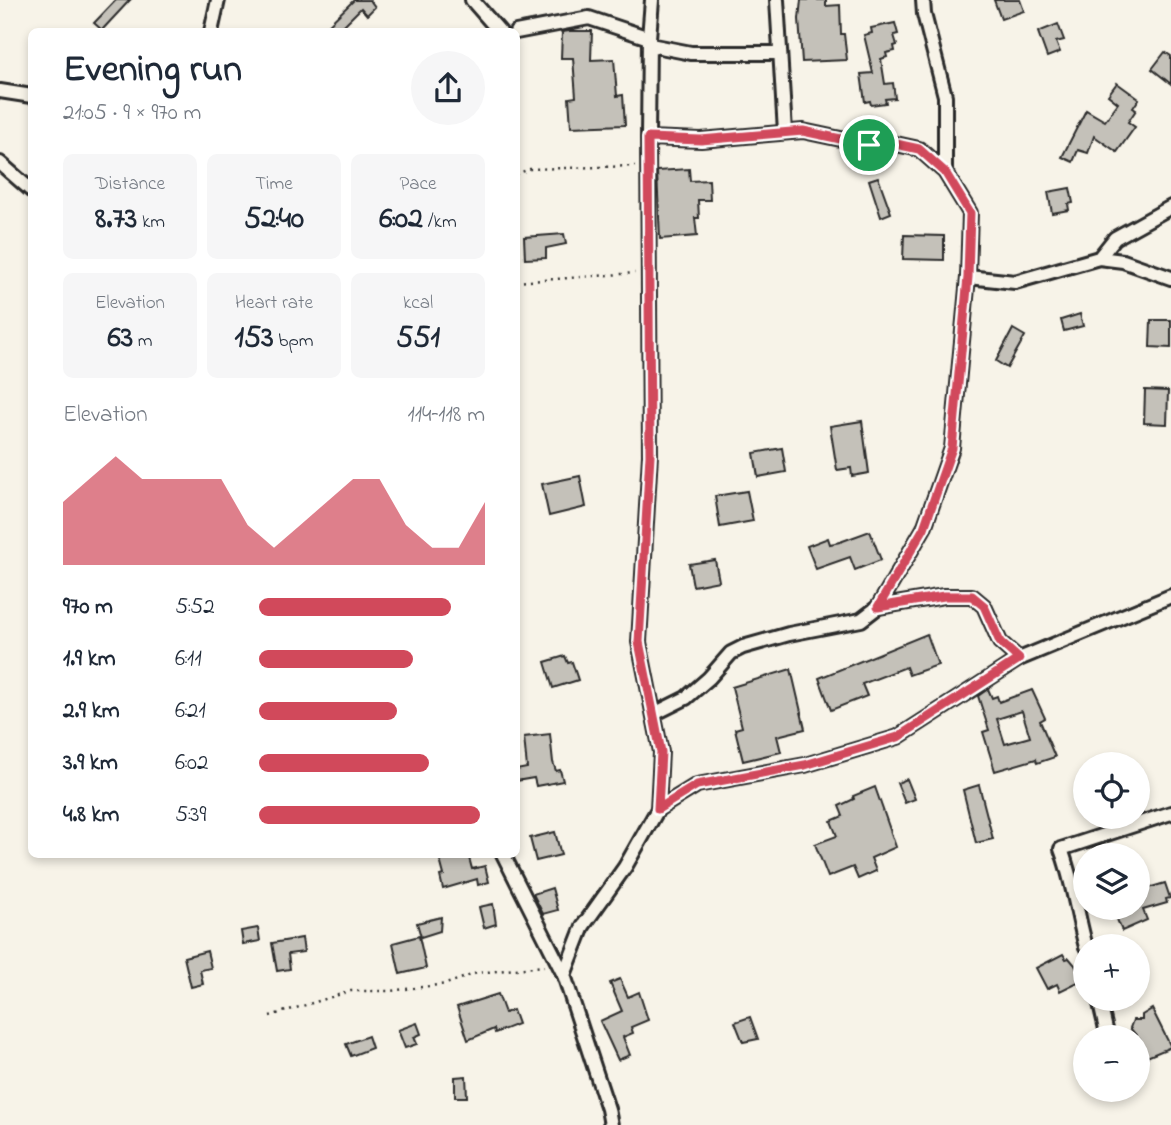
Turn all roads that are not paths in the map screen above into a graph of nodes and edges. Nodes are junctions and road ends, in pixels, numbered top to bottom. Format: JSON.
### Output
{"nodes":[{"id":1,"x":218,"y":0,"type":"edge"},
{"id":2,"x":472,"y":0,"type":"edge"},
{"id":3,"x":652,"y":0,"type":"edge"},
{"id":4,"x":777,"y":0,"type":"edge"},
{"id":5,"x":923,"y":0,"type":"edge"},
{"id":6,"x":212,"y":28,"type":"edge"},
{"id":7,"x":496,"y":28,"type":"edge"},
{"id":8,"x":520,"y":31,"type":"edge"},
{"id":9,"x":649,"y":42,"type":"junction"},
{"id":10,"x":779,"y":53,"type":"junction"},
{"id":11,"x":0,"y":90,"type":"edge"},
{"id":12,"x":28,"y":95,"type":"edge"},
{"id":13,"x":785,"y":132,"type":"junction"},
{"id":14,"x":648,"y":138,"type":"junction"},
{"id":15,"x":0,"y":163,"type":"edge"},
{"id":16,"x":945,"y":172,"type":"junction"},
{"id":17,"x":28,"y":188,"type":"edge"},
{"id":18,"x":1171,"y":207,"type":"edge"},
{"id":19,"x":1100,"y":258,"type":"junction"},
{"id":20,"x":968,"y":277,"type":"junction"},
{"id":21,"x":1171,"y":278,"type":"edge"},
{"id":22,"x":1171,"y":596,"type":"edge"},
{"id":23,"x":878,"y":607,"type":"junction"},
{"id":24,"x":1019,"y":659,"type":"junction"},
{"id":25,"x":654,"y":714,"type":"junction"},
{"id":26,"x":658,"y":809,"type":"junction"},
{"id":27,"x":1171,"y":813,"type":"edge"},
{"id":28,"x":505,"y":858,"type":"edge"},
{"id":29,"x":1082,"y":934,"type":"edge"},
{"id":30,"x":561,"y":970,"type":"junction"},
{"id":31,"x":611,"y":1125,"type":"edge"}],
"edges":[{"from":1,"to":6,"type":"street"},
{"from":2,"to":7,"type":"street"},
{"from":3,"to":9,"type":"street"},
{"from":4,"to":10,"type":"street"},
{"from":5,"to":16,"type":"street"},
{"from":8,"to":9,"type":"street"},
{"from":9,"to":10,"type":"street"},
{"from":9,"to":14,"type":"street"},
{"from":10,"to":13,"type":"street"},
{"from":11,"to":12,"type":"street"},
{"from":13,"to":14,"type":"street"},
{"from":13,"to":16,"type":"street"},
{"from":14,"to":25,"type":"street"},
{"from":15,"to":17,"type":"street"},
{"from":16,"to":20,"type":"street"},
{"from":18,"to":19,"type":"street"},
{"from":19,"to":20,"type":"street"},
{"from":19,"to":21,"type":"street"},
{"from":20,"to":23,"type":"street"},
{"from":22,"to":24,"type":"street"},
{"from":23,"to":24,"type":"street"},
{"from":23,"to":25,"type":"street"},
{"from":24,"to":26,"type":"street"},
{"from":25,"to":26,"type":"street"},
{"from":26,"to":30,"type":"street"},
{"from":27,"to":29,"type":"street"},
{"from":28,"to":30,"type":"street"},
{"from":30,"to":31,"type":"street"}]}
